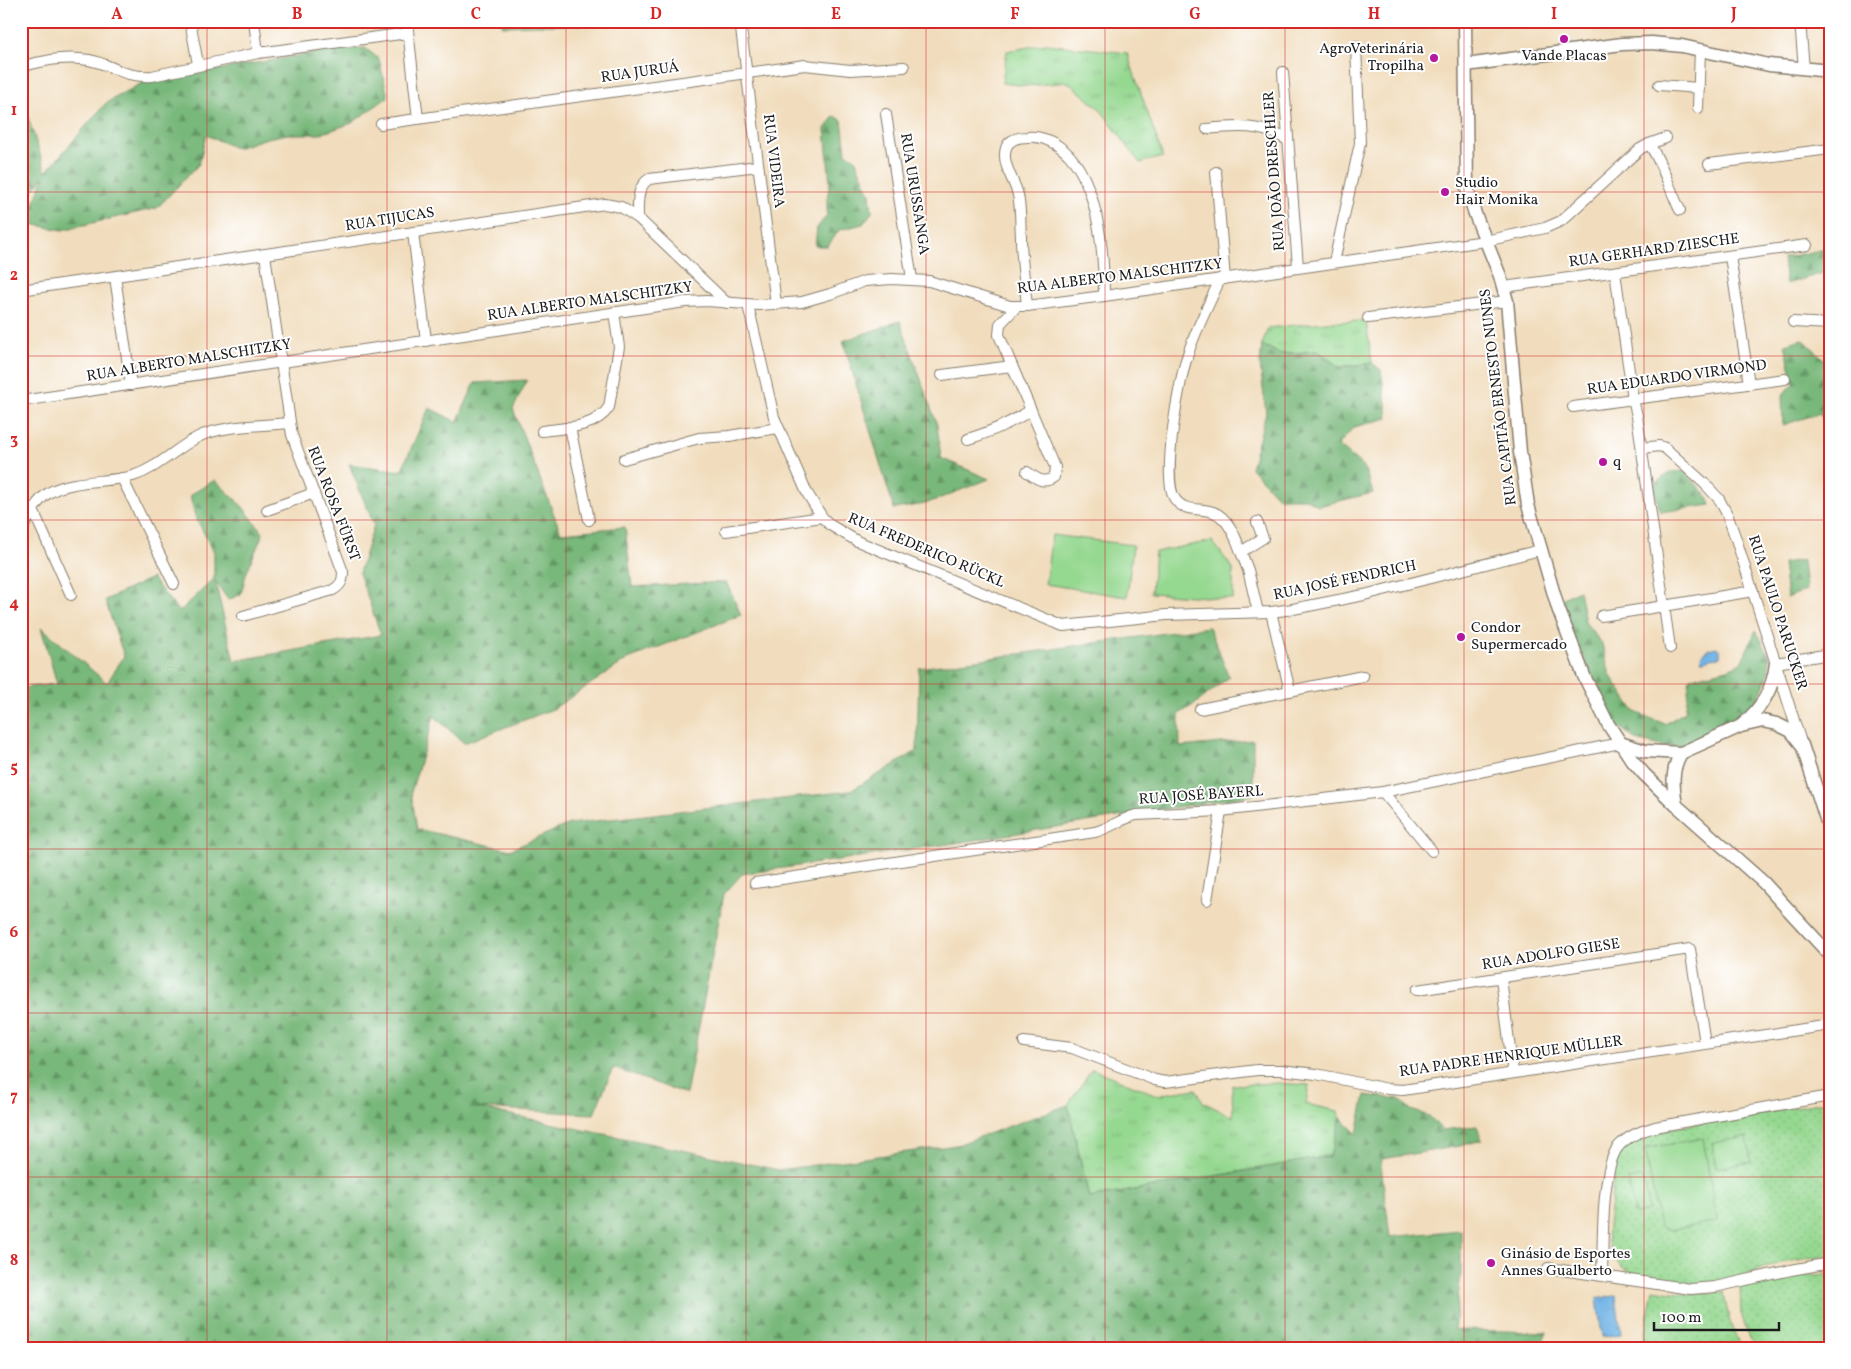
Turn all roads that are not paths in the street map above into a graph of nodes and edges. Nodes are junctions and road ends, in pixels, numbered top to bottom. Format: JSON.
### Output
{"nodes":[{"id":1,"x":190,"y":21,"type":"edge"},
{"id":2,"x":254,"y":21,"type":"edge"},
{"id":3,"x":407,"y":21,"type":"edge"},
{"id":4,"x":740,"y":21,"type":"edge"},
{"id":5,"x":1465,"y":21,"type":"edge"},
{"id":6,"x":1800,"y":21,"type":"edge"},
{"id":7,"x":408,"y":33,"type":"junction"},
{"id":8,"x":1356,"y":46,"type":"dead end"},
{"id":9,"x":1700,"y":50,"type":"junction"},
{"id":10,"x":258,"y":53,"type":"junction"},
{"id":11,"x":198,"y":64,"type":"junction"},
{"id":12,"x":27,"y":65,"type":"dead end"},
{"id":13,"x":1466,"y":65,"type":"junction"},
{"id":14,"x":904,"y":67,"type":"dead end"},
{"id":15,"x":1804,"y":69,"type":"junction"},
{"id":16,"x":1830,"y":70,"type":"edge"},
{"id":17,"x":1283,"y":72,"type":"dead end"},
{"id":18,"x":747,"y":73,"type":"junction"},
{"id":19,"x":1659,"y":85,"type":"dead end"},
{"id":20,"x":1699,"y":88,"type":"junction"},
{"id":21,"x":1698,"y":108,"type":"dead end"},
{"id":22,"x":886,"y":114,"type":"dead end"},
{"id":23,"x":418,"y":119,"type":"junction"},
{"id":24,"x":381,"y":124,"type":"dead end"},
{"id":25,"x":1207,"y":129,"type":"dead end"},
{"id":26,"x":1666,"y":138,"type":"dead end"},
{"id":27,"x":1288,"y":140,"type":"junction"},
{"id":28,"x":1649,"y":144,"type":"junction"},
{"id":29,"x":1830,"y":149,"type":"edge"},
{"id":30,"x":1709,"y":164,"type":"dead end"},
{"id":31,"x":758,"y":166,"type":"junction"},
{"id":32,"x":1216,"y":172,"type":"dead end"},
{"id":33,"x":1680,"y":210,"type":"dead end"},
{"id":34,"x":638,"y":218,"type":"junction"},
{"id":35,"x":413,"y":232,"type":"junction"},
{"id":36,"x":1485,"y":241,"type":"junction"},
{"id":37,"x":1807,"y":245,"type":"dead end"},
{"id":38,"x":265,"y":254,"type":"junction"},
{"id":39,"x":1730,"y":256,"type":"junction"},
{"id":40,"x":1334,"y":262,"type":"junction"},
{"id":41,"x":1298,"y":267,"type":"junction"},
{"id":42,"x":1614,"y":272,"type":"junction"},
{"id":43,"x":115,"y":277,"type":"junction"},
{"id":44,"x":912,"y":279,"type":"junction"},
{"id":45,"x":1223,"y":279,"type":"junction"},
{"id":46,"x":1504,"y":287,"type":"junction"},
{"id":47,"x":21,"y":290,"type":"edge"},
{"id":48,"x":1104,"y":296,"type":"junction"},
{"id":49,"x":1507,"y":301,"type":"junction"},
{"id":50,"x":727,"y":303,"type":"junction"},
{"id":51,"x":776,"y":304,"type":"junction"},
{"id":52,"x":748,"y":305,"type":"junction"},
{"id":53,"x":1022,"y":306,"type":"junction"},
{"id":54,"x":614,"y":312,"type":"junction"},
{"id":55,"x":1368,"y":318,"type":"dead end"},
{"id":56,"x":1794,"y":322,"type":"dead end"},
{"id":57,"x":1830,"y":324,"type":"edge"},
{"id":58,"x":426,"y":341,"type":"junction"},
{"id":59,"x":281,"y":362,"type":"junction"},
{"id":60,"x":1012,"y":366,"type":"junction"},
{"id":61,"x":942,"y":375,"type":"dead end"},
{"id":62,"x":1785,"y":379,"type":"dead end"},
{"id":63,"x":1749,"y":384,"type":"junction"},
{"id":64,"x":131,"y":385,"type":"junction"},
{"id":65,"x":1633,"y":399,"type":"junction"},
{"id":66,"x":21,"y":401,"type":"edge"},
{"id":67,"x":1573,"y":407,"type":"dead end"},
{"id":68,"x":1031,"y":410,"type":"junction"},
{"id":69,"x":289,"y":423,"type":"junction"},
{"id":70,"x":570,"y":427,"type":"junction"},
{"id":71,"x":778,"y":428,"type":"junction"},
{"id":72,"x":542,"y":431,"type":"dead end"},
{"id":73,"x":968,"y":439,"type":"dead end"},
{"id":74,"x":1642,"y":448,"type":"junction"},
{"id":75,"x":624,"y":459,"type":"dead end"},
{"id":76,"x":1027,"y":472,"type":"dead end"},
{"id":77,"x":122,"y":478,"type":"junction"},
{"id":78,"x":314,"y":493,"type":"junction"},
{"id":79,"x":33,"y":510,"type":"junction"},
{"id":80,"x":267,"y":510,"type":"dead end"},
{"id":81,"x":822,"y":517,"type":"junction"},
{"id":82,"x":589,"y":520,"type":"dead end"},
{"id":83,"x":1257,"y":522,"type":"dead end"},
{"id":84,"x":726,"y":531,"type":"dead end"},
{"id":85,"x":21,"y":532,"type":"edge"},
{"id":86,"x":1540,"y":550,"type":"junction"},
{"id":87,"x":1241,"y":552,"type":"junction"},
{"id":88,"x":174,"y":584,"type":"dead end"},
{"id":89,"x":1753,"y":591,"type":"junction"},
{"id":90,"x":72,"y":595,"type":"dead end"},
{"id":91,"x":1664,"y":606,"type":"junction"},
{"id":92,"x":1258,"y":612,"type":"junction"},
{"id":93,"x":1270,"y":612,"type":"junction"},
{"id":94,"x":243,"y":616,"type":"dead end"},
{"id":95,"x":1601,"y":616,"type":"dead end"},
{"id":96,"x":1063,"y":626,"type":"joint"},
{"id":97,"x":1670,"y":648,"type":"dead end"},
{"id":98,"x":1830,"y":654,"type":"edge"},
{"id":99,"x":1776,"y":663,"type":"junction"},
{"id":100,"x":1363,"y":676,"type":"dead end"},
{"id":101,"x":1290,"y":691,"type":"junction"},
{"id":102,"x":1200,"y":709,"type":"dead end"},
{"id":103,"x":1741,"y":726,"type":"junction"},
{"id":104,"x":1620,"y":743,"type":"junction"},
{"id":105,"x":1802,"y":745,"type":"junction"},
{"id":106,"x":1681,"y":753,"type":"junction"},
{"id":107,"x":1383,"y":792,"type":"junction"},
{"id":108,"x":1676,"y":805,"type":"junction"},
{"id":109,"x":1222,"y":812,"type":"junction"},
{"id":110,"x":1830,"y":830,"type":"edge"},
{"id":111,"x":1432,"y":852,"type":"dead end"},
{"id":112,"x":755,"y":883,"type":"dead end"},
{"id":113,"x":1207,"y":900,"type":"dead end"},
{"id":114,"x":1830,"y":955,"type":"edge"},
{"id":115,"x":1501,"y":978,"type":"junction"},
{"id":116,"x":1417,"y":990,"type":"dead end"},
{"id":117,"x":1830,"y":1025,"type":"edge"},
{"id":118,"x":1024,"y":1042,"type":"dead end"},
{"id":119,"x":1705,"y":1043,"type":"junction"},
{"id":120,"x":1513,"y":1073,"type":"junction"},
{"id":121,"x":1830,"y":1096,"type":"edge"},
{"id":122,"x":1830,"y":1263,"type":"edge"},
{"id":123,"x":1548,"y":1268,"type":"dead end"},
{"id":124,"x":1602,"y":1275,"type":"junction"}],
"edges":[{"from":1,"to":11,"type":"street"},
{"from":2,"to":10,"type":"street"},
{"from":3,"to":7,"type":"street"},
{"from":4,"to":18,"type":"street","name":"RUA VIDEIRA"},
{"from":5,"to":13,"type":"main road","name":"RUA CAPITÃO ERNESTO NUNES"},
{"from":6,"to":15,"type":"street"},
{"from":7,"to":10,"type":"street"},
{"from":7,"to":23,"type":"street"},
{"from":8,"to":40,"type":"street"},
{"from":9,"to":13,"type":"main road"},
{"from":9,"to":15,"type":"main road"},
{"from":9,"to":20,"type":"street"},
{"from":10,"to":11,"type":"street"},
{"from":11,"to":12,"type":"street"},
{"from":13,"to":36,"type":"main road","name":"RUA CAPITÃO ERNESTO NUNES"},
{"from":14,"to":18,"type":"street","name":"RUA JURUÁ"},
{"from":15,"to":16,"type":"main road"},
{"from":17,"to":27,"type":"street","name":"RUA JOÃO DRESCHLER"},
{"from":18,"to":23,"type":"street","name":"RUA JURUÁ"},
{"from":18,"to":31,"type":"street","name":"RUA VIDEIRA"},
{"from":19,"to":20,"type":"street"},
{"from":20,"to":21,"type":"street"},
{"from":22,"to":44,"type":"street","name":"RUA URUSSANGA"},
{"from":23,"to":24,"type":"street","name":"RUA JURUÁ"},
{"from":25,"to":27,"type":"street"},
{"from":26,"to":28,"type":"street","name":"RUA ALBERTO MALSCHITZKY"},
{"from":27,"to":41,"type":"street","name":"RUA JOÃO DRESCHLER"},
{"from":28,"to":33,"type":"street"},
{"from":28,"to":36,"type":"street","name":"RUA ALBERTO MALSCHITZKY"},
{"from":29,"to":30,"type":"street"},
{"from":31,"to":34,"type":"street"},
{"from":31,"to":51,"type":"street","name":"RUA VIDEIRA"},
{"from":32,"to":45,"type":"street"},
{"from":34,"to":35,"type":"street","name":"RUA TIJUCAS"},
{"from":34,"to":50,"type":"street","name":"RUA TIJUCAS"},
{"from":35,"to":38,"type":"street","name":"RUA TIJUCAS"},
{"from":35,"to":58,"type":"street"},
{"from":36,"to":40,"type":"street","name":"RUA ALBERTO MALSCHITZKY"},
{"from":36,"to":46,"type":"main road","name":"RUA CAPITÃO ERNESTO NUNES"},
{"from":37,"to":39,"type":"street","name":"RUA GERHARD ZIESCHE"},
{"from":38,"to":43,"type":"street","name":"RUA TIJUCAS"},
{"from":38,"to":59,"type":"street","name":"RUA ROSA FÜRST"},
{"from":39,"to":42,"type":"street","name":"RUA GERHARD ZIESCHE"},
{"from":39,"to":63,"type":"street"},
{"from":40,"to":41,"type":"street","name":"RUA ALBERTO MALSCHITZKY"},
{"from":41,"to":45,"type":"street","name":"RUA ALBERTO MALSCHITZKY"},
{"from":42,"to":46,"type":"street","name":"RUA GERHARD ZIESCHE"},
{"from":42,"to":65,"type":"street"},
{"from":43,"to":47,"type":"street","name":"RUA TIJUCAS"},
{"from":43,"to":64,"type":"street"},
{"from":44,"to":51,"type":"street","name":"RUA ALBERTO MALSCHITZKY"},
{"from":44,"to":53,"type":"street","name":"RUA ALBERTO MALSCHITZKY"},
{"from":45,"to":48,"type":"street","name":"RUA ALBERTO MALSCHITZKY"},
{"from":45,"to":87,"type":"street"},
{"from":46,"to":49,"type":"main road","name":"RUA CAPITÃO ERNESTO NUNES"},
{"from":48,"to":53,"type":"street","name":"RUA ALBERTO MALSCHITZKY"},
{"from":48,"to":53,"type":"street"},
{"from":49,"to":55,"type":"street"},
{"from":49,"to":86,"type":"main road","name":"RUA CAPITÃO ERNESTO NUNES"},
{"from":50,"to":52,"type":"street","name":"RUA ALBERTO MALSCHITZKY"},
{"from":50,"to":54,"type":"street","name":"RUA ALBERTO MALSCHITZKY"},
{"from":51,"to":52,"type":"street","name":"RUA ALBERTO MALSCHITZKY"},
{"from":52,"to":71,"type":"street","name":"RUA FREDERICO RÜCKL"},
{"from":53,"to":60,"type":"street"},
{"from":54,"to":58,"type":"street","name":"RUA ALBERTO MALSCHITZKY"},
{"from":54,"to":70,"type":"street"},
{"from":56,"to":57,"type":"street"},
{"from":58,"to":59,"type":"street","name":"RUA ALBERTO MALSCHITZKY"},
{"from":59,"to":64,"type":"street","name":"RUA ALBERTO MALSCHITZKY"},
{"from":59,"to":69,"type":"street","name":"RUA ROSA FÜRST"},
{"from":60,"to":61,"type":"street"},
{"from":60,"to":68,"type":"street"},
{"from":62,"to":63,"type":"street","name":"RUA EDUARDO VIRMOND"},
{"from":63,"to":65,"type":"street","name":"RUA EDUARDO VIRMOND"},
{"from":64,"to":66,"type":"street","name":"RUA ALBERTO MALSCHITZKY"},
{"from":65,"to":67,"type":"street","name":"RUA EDUARDO VIRMOND"},
{"from":65,"to":74,"type":"street"},
{"from":68,"to":73,"type":"street"},
{"from":68,"to":76,"type":"street"},
{"from":69,"to":77,"type":"street"},
{"from":69,"to":78,"type":"street","name":"RUA ROSA FÜRST"},
{"from":70,"to":72,"type":"street"},
{"from":70,"to":82,"type":"street"},
{"from":71,"to":75,"type":"street"},
{"from":71,"to":81,"type":"street","name":"RUA FREDERICO RÜCKL"},
{"from":74,"to":89,"type":"street","name":"RUA PAULO PARUCKER"},
{"from":74,"to":91,"type":"street"},
{"from":77,"to":79,"type":"street"},
{"from":77,"to":88,"type":"street"},
{"from":78,"to":80,"type":"street"},
{"from":78,"to":94,"type":"street","name":"RUA ROSA FÜRST"},
{"from":79,"to":85,"type":"street"},
{"from":79,"to":90,"type":"street"},
{"from":81,"to":84,"type":"street"},
{"from":81,"to":96,"type":"street","name":"RUA FREDERICO RÜCKL"},
{"from":83,"to":87,"type":"street"},
{"from":86,"to":93,"type":"street","name":"RUA JOSÉ FENDRICH"},
{"from":86,"to":104,"type":"main road","name":"RUA CAPITÃO ERNESTO NUNES"},
{"from":87,"to":92,"type":"street"},
{"from":89,"to":91,"type":"street"},
{"from":89,"to":99,"type":"street","name":"RUA PAULO PARUCKER"},
{"from":91,"to":95,"type":"street"},
{"from":91,"to":97,"type":"street"},
{"from":92,"to":93,"type":"street","name":"RUA JOSÉ FENDRICH"},
{"from":92,"to":96,"type":"street","name":"RUA JOSÉ FENDRICH"},
{"from":93,"to":101,"type":"street"},
{"from":98,"to":99,"type":"street"},
{"from":99,"to":103,"type":"main road"},
{"from":99,"to":105,"type":"street","name":"RUA PAULO PARUCKER"},
{"from":100,"to":101,"type":"street"},
{"from":101,"to":102,"type":"street"},
{"from":103,"to":105,"type":"main road"},
{"from":103,"to":106,"type":"main road"},
{"from":104,"to":106,"type":"main road"},
{"from":104,"to":107,"type":"street","name":"RUA JOSÉ BAYERL"},
{"from":104,"to":108,"type":"main road","name":"RUA CAPITÃO ERNESTO NUNES"},
{"from":105,"to":110,"type":"main road","name":"RUA PAULO PARUCKER"},
{"from":106,"to":108,"type":"main road"},
{"from":107,"to":109,"type":"street","name":"RUA JOSÉ BAYERL"},
{"from":107,"to":111,"type":"street"},
{"from":108,"to":114,"type":"main road","name":"RUA CAPITÃO ERNESTO NUNES"},
{"from":109,"to":112,"type":"street","name":"RUA JOSÉ BAYERL"},
{"from":109,"to":113,"type":"street"},
{"from":115,"to":116,"type":"street","name":"RUA ADOLFO GIESE"},
{"from":115,"to":119,"type":"street","name":"RUA ADOLFO GIESE"},
{"from":115,"to":120,"type":"street"},
{"from":117,"to":119,"type":"street","name":"RUA PADRE HENRIQUE MÜLLER"},
{"from":118,"to":120,"type":"street","name":"RUA PADRE HENRIQUE MÜLLER"},
{"from":119,"to":120,"type":"street","name":"RUA PADRE HENRIQUE MÜLLER"},
{"from":121,"to":124,"type":"street"},
{"from":122,"to":124,"type":"street"},
{"from":123,"to":124,"type":"street"}]}
